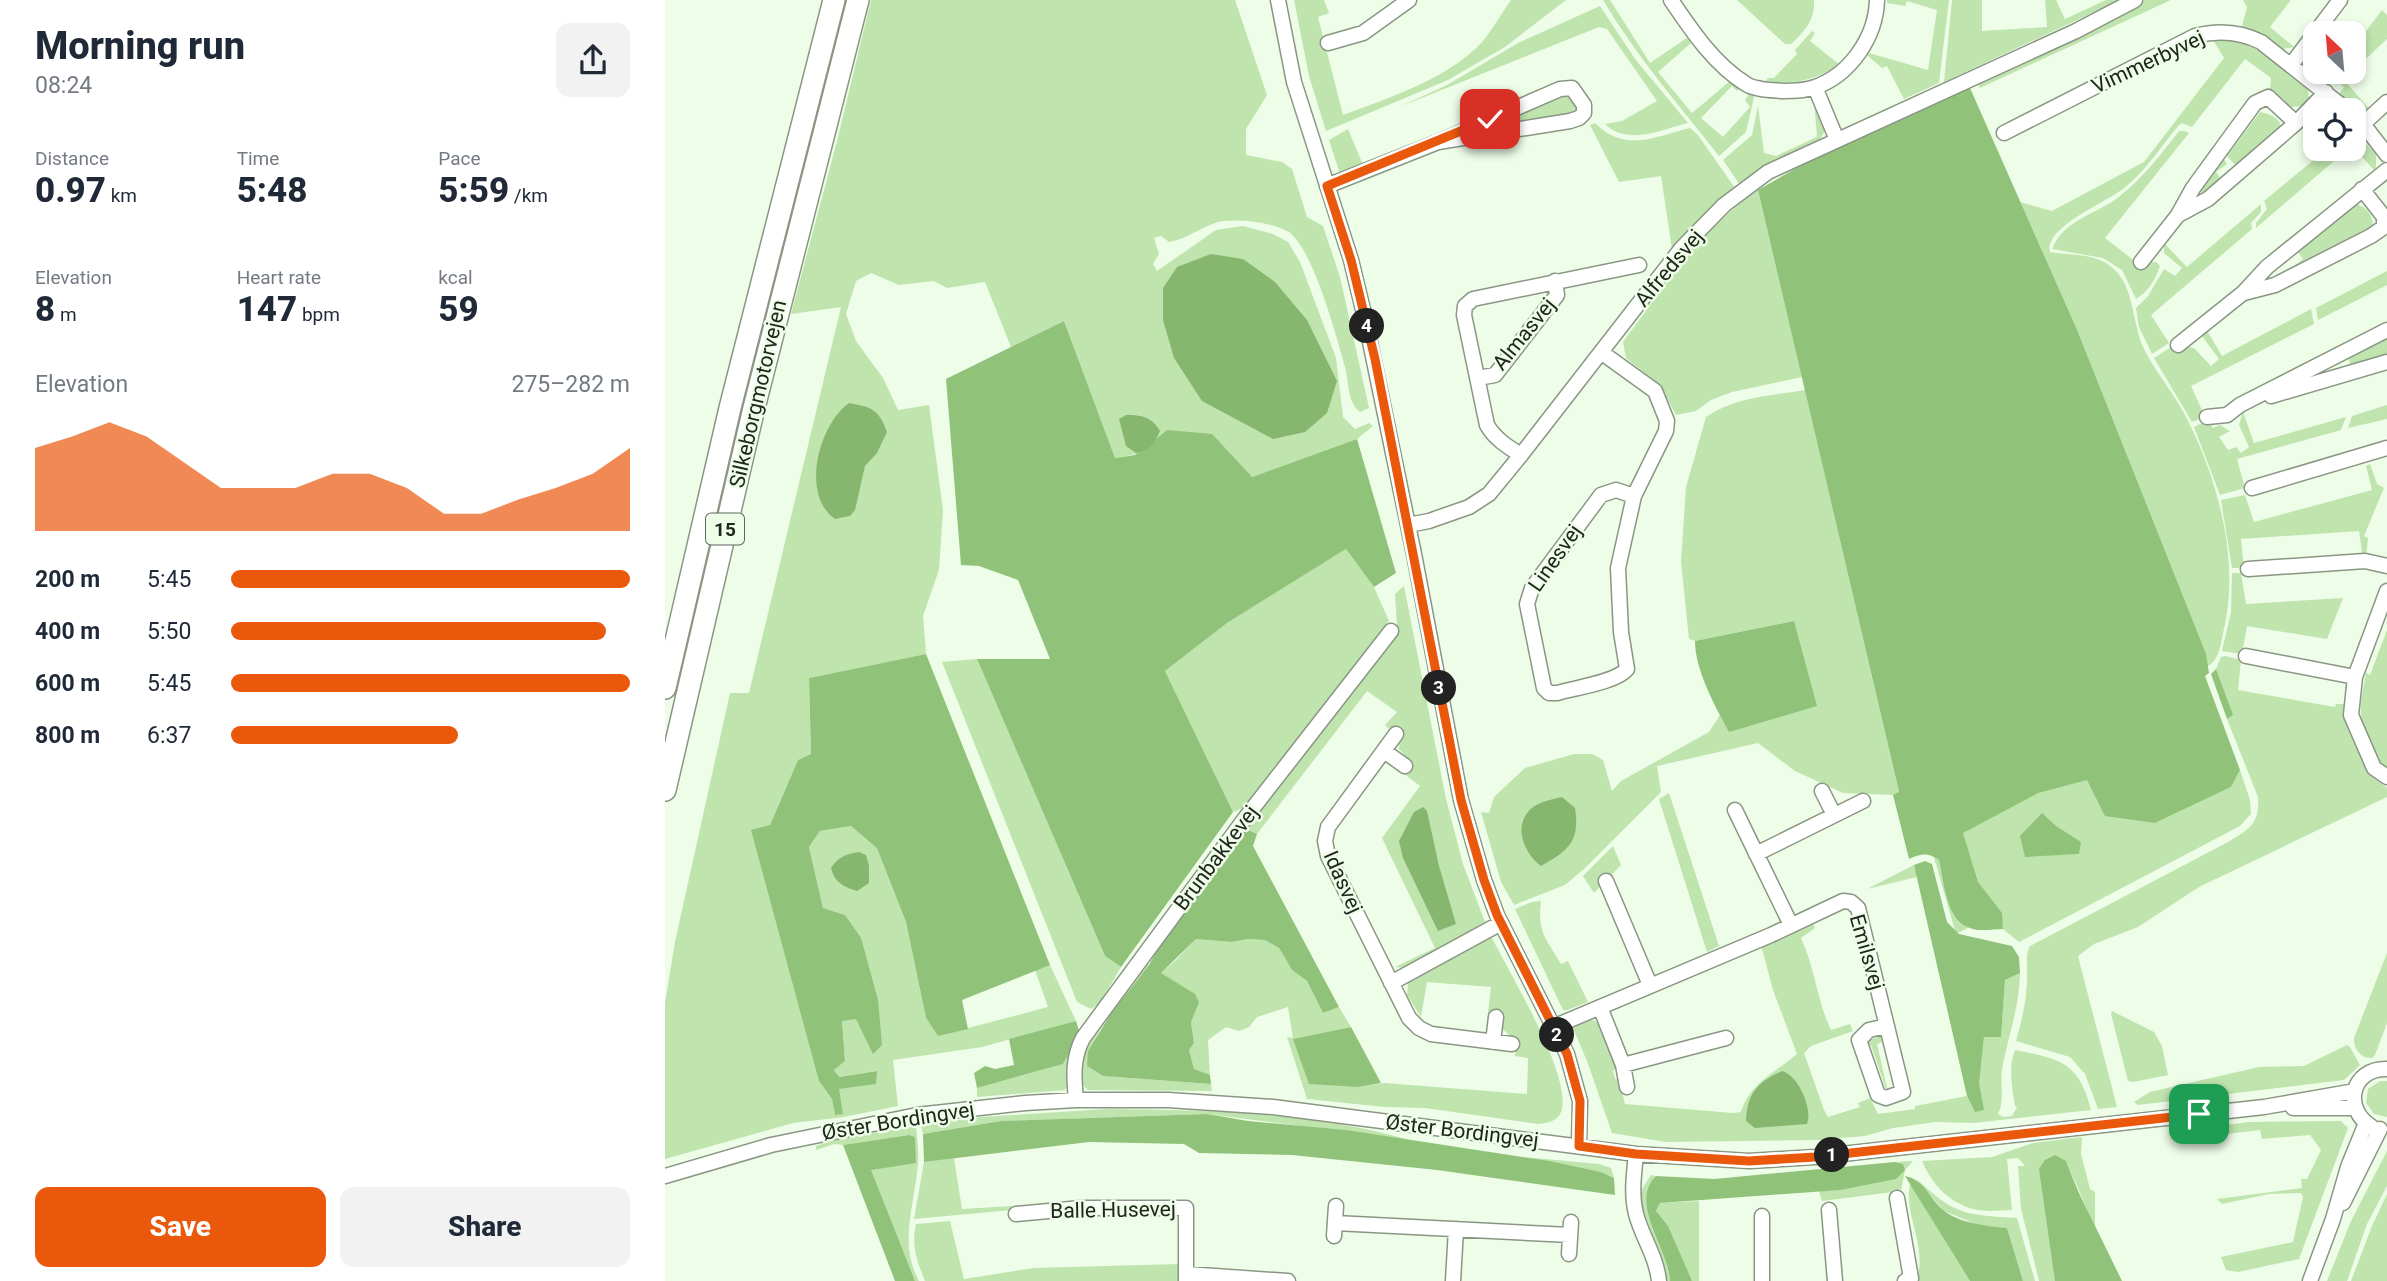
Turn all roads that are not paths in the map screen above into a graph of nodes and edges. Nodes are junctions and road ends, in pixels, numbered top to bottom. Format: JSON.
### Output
{"nodes":[{"id":1,"x":834,"y":0,"type":"edge"},
{"id":2,"x":858,"y":0,"type":"edge"},
{"id":3,"x":1278,"y":0,"type":"edge"},
{"id":4,"x":1409,"y":0,"type":"edge"},
{"id":5,"x":1671,"y":0,"type":"edge"},
{"id":6,"x":1877,"y":0,"type":"edge"},
{"id":7,"x":2136,"y":0,"type":"edge"},
{"id":8,"x":2340,"y":0,"type":"edge"},
{"id":9,"x":1328,"y":43,"type":"dead end"},
{"id":10,"x":2291,"y":65,"type":"junction"},
{"id":11,"x":1815,"y":87,"type":"junction"},
{"id":12,"x":2326,"y":92,"type":"junction"},
{"id":13,"x":2333,"y":98,"type":"edge"},
{"id":14,"x":2387,"y":102,"type":"edge"},
{"id":15,"x":2366,"y":115,"type":"edge"},
{"id":16,"x":2296,"y":123,"type":"junction"},
{"id":17,"x":2366,"y":130,"type":"edge"},
{"id":18,"x":2004,"y":132,"type":"dead end"},
{"id":19,"x":1837,"y":140,"type":"junction"},
{"id":20,"x":1437,"y":142,"type":"junction"},
{"id":21,"x":2387,"y":155,"type":"edge"},
{"id":22,"x":2387,"y":170,"type":"edge"},
{"id":23,"x":1327,"y":186,"type":"junction"},
{"id":24,"x":2362,"y":189,"type":"junction"},
{"id":25,"x":2178,"y":215,"type":"junction"},
{"id":26,"x":2141,"y":262,"type":"dead end"},
{"id":27,"x":1639,"y":265,"type":"dead end"},
{"id":28,"x":1555,"y":281,"type":"junction"},
{"id":29,"x":2243,"y":293,"type":"junction"},
{"id":30,"x":2387,"y":330,"type":"edge"},
{"id":31,"x":2178,"y":345,"type":"dead end"},
{"id":32,"x":1601,"y":352,"type":"junction"},
{"id":33,"x":2387,"y":362,"type":"edge"},
{"id":34,"x":1478,"y":378,"type":"junction"},
{"id":35,"x":2240,"y":405,"type":"junction"},
{"id":36,"x":2207,"y":417,"type":"dead end"},
{"id":37,"x":2387,"y":449,"type":"edge"},
{"id":38,"x":1521,"y":455,"type":"junction"},
{"id":39,"x":2252,"y":488,"type":"dead end"},
{"id":40,"x":1634,"y":496,"type":"junction"},
{"id":41,"x":1408,"y":524,"type":"junction"},
{"id":42,"x":2387,"y":566,"type":"edge"},
{"id":43,"x":2248,"y":569,"type":"dead end"},
{"id":44,"x":2387,"y":591,"type":"edge"},
{"id":45,"x":1391,"y":631,"type":"dead end"},
{"id":46,"x":2246,"y":656,"type":"dead end"},
{"id":47,"x":2355,"y":677,"type":"junction"},
{"id":48,"x":665,"y":688,"type":"edge"},
{"id":49,"x":1396,"y":734,"type":"dead end"},
{"id":50,"x":1384,"y":751,"type":"junction"},
{"id":51,"x":1405,"y":766,"type":"dead end"},
{"id":52,"x":2387,"y":777,"type":"edge"},
{"id":53,"x":665,"y":790,"type":"edge"},
{"id":54,"x":1822,"y":791,"type":"dead end"},
{"id":55,"x":1863,"y":801,"type":"dead end"},
{"id":56,"x":1735,"y":810,"type":"dead end"},
{"id":57,"x":1834,"y":815,"type":"junction"},
{"id":58,"x":1756,"y":853,"type":"junction"},
{"id":59,"x":1606,"y":881,"type":"dead end"},
{"id":60,"x":1501,"y":923,"type":"junction"},
{"id":61,"x":1791,"y":925,"type":"junction"},
{"id":62,"x":1391,"y":983,"type":"junction"},
{"id":63,"x":1650,"y":985,"type":"junction"},
{"id":64,"x":1600,"y":1007,"type":"junction"},
{"id":65,"x":1496,"y":1017,"type":"dead end"},
{"id":66,"x":1887,"y":1026,"type":"junction"},
{"id":67,"x":1553,"y":1027,"type":"junction"},
{"id":68,"x":1726,"y":1038,"type":"dead end"},
{"id":69,"x":1493,"y":1042,"type":"junction"},
{"id":70,"x":1512,"y":1044,"type":"dead end"},
{"id":71,"x":1623,"y":1065,"type":"junction"},
{"id":72,"x":2386,"y":1066,"type":"edge"},
{"id":73,"x":1627,"y":1087,"type":"dead end"},
{"id":74,"x":2355,"y":1091,"type":"junction"},
{"id":75,"x":1076,"y":1100,"type":"junction"},
{"id":76,"x":2264,"y":1107,"type":"junction"},
{"id":77,"x":2355,"y":1108,"type":"junction"},
{"id":78,"x":2366,"y":1123,"type":"junction"},
{"id":79,"x":2384,"y":1129,"type":"edge"},
{"id":80,"x":1579,"y":1146,"type":"junction"},
{"id":81,"x":1636,"y":1154,"type":"junction"},
{"id":82,"x":665,"y":1176,"type":"edge"},
{"id":83,"x":1897,"y":1198,"type":"dead end"},
{"id":84,"x":1335,"y":1206,"type":"dead end"},
{"id":85,"x":1829,"y":1210,"type":"dead end"},
{"id":86,"x":1017,"y":1214,"type":"dead end"},
{"id":87,"x":1762,"y":1216,"type":"dead end"},
{"id":88,"x":2333,"y":1219,"type":"junction"},
{"id":89,"x":1456,"y":1229,"type":"junction"},
{"id":90,"x":1569,"y":1254,"type":"dead end"},
{"id":91,"x":1186,"y":1278,"type":"edge"},
{"id":92,"x":1288,"y":1281,"type":"edge"},
{"id":93,"x":1453,"y":1281,"type":"edge"},
{"id":94,"x":1659,"y":1281,"type":"edge"},
{"id":95,"x":1762,"y":1281,"type":"edge"},
{"id":96,"x":1835,"y":1281,"type":"edge"},
{"id":97,"x":1905,"y":1281,"type":"edge"},
{"id":98,"x":2310,"y":1281,"type":"edge"}],
"edges":[{"from":1,"to":48,"type":"highway","name":"Silkeborgmotorvejen","number":"15"},
{"from":2,"to":53,"type":"highway","name":"Silkeborgmotorvejen","number":"15"},
{"from":3,"to":23,"type":"street"},
{"from":4,"to":9,"type":"street"},
{"from":5,"to":11,"type":"street"},
{"from":6,"to":11,"type":"street"},
{"from":7,"to":19,"type":"street","name":"Alfredsvej"},
{"from":8,"to":10,"type":"street"},
{"from":10,"to":12,"type":"street","name":"Vimmerbyvej"},
{"from":10,"to":18,"type":"street","name":"Vimmerbyvej"},
{"from":11,"to":19,"type":"street"},
{"from":12,"to":13,"type":"street","name":"Vimmerbyvej"},
{"from":12,"to":16,"type":"street"},
{"from":14,"to":15,"type":"street"},
{"from":16,"to":25,"type":"street"},
{"from":16,"to":25,"type":"street"},
{"from":17,"to":21,"type":"street"},
{"from":19,"to":32,"type":"street","name":"Alfredsvej"},
{"from":20,"to":20,"type":"street"},
{"from":20,"to":23,"type":"street"},
{"from":22,"to":24,"type":"street"},
{"from":23,"to":41,"type":"street"},
{"from":24,"to":29,"type":"street"},
{"from":24,"to":29,"type":"street"},
{"from":25,"to":26,"type":"street"},
{"from":27,"to":28,"type":"street","name":"Almasvej"},
{"from":28,"to":34,"type":"street","name":"Almasvej"},
{"from":28,"to":34,"type":"street","name":"Almasvej"},
{"from":29,"to":31,"type":"street"},
{"from":30,"to":35,"type":"street"},
{"from":32,"to":38,"type":"street","name":"Alfredsvej"},
{"from":32,"to":40,"type":"street","name":"Linesvej"},
{"from":33,"to":35,"type":"street"},
{"from":34,"to":38,"type":"street","name":"Almasvej"},
{"from":35,"to":36,"type":"street"},
{"from":37,"to":39,"type":"street"},
{"from":38,"to":41,"type":"street","name":"Alfredsvej"},
{"from":40,"to":40,"type":"street","name":"Linesvej"},
{"from":41,"to":60,"type":"street"},
{"from":42,"to":43,"type":"street"},
{"from":44,"to":47,"type":"street"},
{"from":45,"to":75,"type":"street","name":"Brunbakkevej"},
{"from":46,"to":47,"type":"street"},
{"from":47,"to":52,"type":"street"},
{"from":49,"to":50,"type":"street","name":"Idasvej"},
{"from":50,"to":51,"type":"street"},
{"from":50,"to":62,"type":"street","name":"Idasvej"},
{"from":54,"to":57,"type":"street"},
{"from":55,"to":57,"type":"street"},
{"from":56,"to":58,"type":"street"},
{"from":57,"to":58,"type":"street"},
{"from":58,"to":61,"type":"street"},
{"from":59,"to":63,"type":"street"},
{"from":60,"to":62,"type":"street"},
{"from":60,"to":67,"type":"street"},
{"from":61,"to":63,"type":"street","name":"Emilsvej"},
{"from":61,"to":66,"type":"street","name":"Emilsvej"},
{"from":62,"to":69,"type":"street","name":"Idasvej"},
{"from":63,"to":64,"type":"street","name":"Emilsvej"},
{"from":64,"to":67,"type":"street","name":"Emilsvej"},
{"from":64,"to":71,"type":"street"},
{"from":65,"to":69,"type":"street"},
{"from":66,"to":66,"type":"street","name":"Emilsvej"},
{"from":67,"to":80,"type":"street"},
{"from":68,"to":71,"type":"street"},
{"from":69,"to":70,"type":"street","name":"Idasvej"},
{"from":71,"to":73,"type":"street"},
{"from":72,"to":74,"type":"street"},
{"from":74,"to":76,"type":"street","name":"Øster Bordingvej"},
{"from":74,"to":77,"type":"street"},
{"from":75,"to":80,"type":"street","name":"Øster Bordingvej"},
{"from":75,"to":82,"type":"street","name":"Øster Bordingvej"},
{"from":76,"to":77,"type":"street","name":"Øster Bordingvej"},
{"from":76,"to":81,"type":"street","name":"Øster Bordingvej"},
{"from":77,"to":78,"type":"street"},
{"from":78,"to":79,"type":"street"},
{"from":78,"to":88,"type":"street"},
{"from":79,"to":88,"type":"street"},
{"from":80,"to":81,"type":"street","name":"Øster Bordingvej"},
{"from":81,"to":94,"type":"street"},
{"from":83,"to":97,"type":"street"},
{"from":84,"to":89,"type":"street"},
{"from":85,"to":96,"type":"street"},
{"from":86,"to":91,"type":"street","name":"Balle Husevej"},
{"from":87,"to":95,"type":"street"},
{"from":88,"to":98,"type":"street"},
{"from":89,"to":90,"type":"street"},
{"from":89,"to":93,"type":"street"},
{"from":91,"to":92,"type":"street","name":"Balle Husevej"}]}
